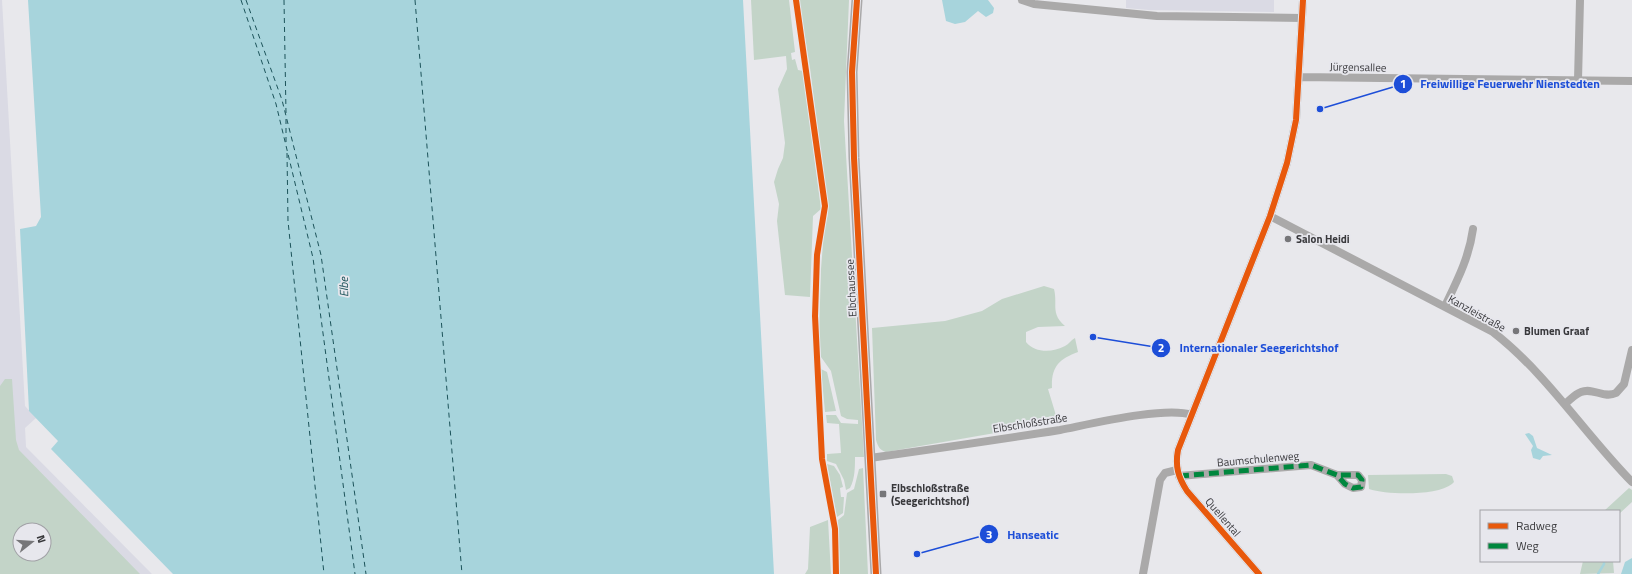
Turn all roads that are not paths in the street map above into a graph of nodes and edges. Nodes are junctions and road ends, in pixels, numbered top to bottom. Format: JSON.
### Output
{"nodes":[{"id":1,"x":857,"y":0,"type":"edge"},
{"id":2,"x":1022,"y":0,"type":"edge"},
{"id":3,"x":1303,"y":0,"type":"edge"},
{"id":4,"x":1580,"y":0,"type":"edge"},
{"id":5,"x":1302,"y":18,"type":"junction"},
{"id":6,"x":1299,"y":77,"type":"junction"},
{"id":7,"x":1578,"y":80,"type":"junction"},
{"id":8,"x":1632,"y":81,"type":"edge"},
{"id":9,"x":1270,"y":216,"type":"junction"},
{"id":10,"x":1473,"y":229,"type":"dead end"},
{"id":11,"x":1444,"y":306,"type":"junction"},
{"id":12,"x":1632,"y":350,"type":"edge"},
{"id":13,"x":1565,"y":404,"type":"junction"},
{"id":14,"x":1192,"y":415,"type":"junction"},
{"id":15,"x":870,"y":458,"type":"junction"},
{"id":16,"x":1178,"y":473,"type":"junction"},
{"id":17,"x":1337,"y":475,"type":"dead end"},
{"id":18,"x":1632,"y":482,"type":"edge"},
{"id":19,"x":876,"y":574,"type":"edge"},
{"id":20,"x":1143,"y":574,"type":"edge"},
{"id":21,"x":1259,"y":574,"type":"edge"}],
"edges":[{"from":1,"to":15,"type":"main road","name":"Elbchaussee"},
{"from":2,"to":5,"type":"street"},
{"from":3,"to":5,"type":"street"},
{"from":4,"to":7,"type":"street"},
{"from":5,"to":6,"type":"street"},
{"from":6,"to":7,"type":"street","name":"Jürgensallee"},
{"from":6,"to":9,"type":"street"},
{"from":7,"to":8,"type":"street","name":"Jürgensallee"},
{"from":9,"to":11,"type":"street","name":"Kanzleistraße"},
{"from":9,"to":14,"type":"street"},
{"from":10,"to":11,"type":"street"},
{"from":11,"to":13,"type":"street","name":"Kanzleistraße"},
{"from":12,"to":13,"type":"street"},
{"from":13,"to":18,"type":"street","name":"Kanzleistraße"},
{"from":14,"to":15,"type":"street","name":"Elbschloßstraße"},
{"from":14,"to":16,"type":"street"},
{"from":15,"to":19,"type":"main road","name":"Elbchaussee"},
{"from":16,"to":17,"type":"street","name":"Baumschulenweg"},
{"from":16,"to":20,"type":"street"},
{"from":16,"to":21,"type":"street","name":"Quellental"}]}
